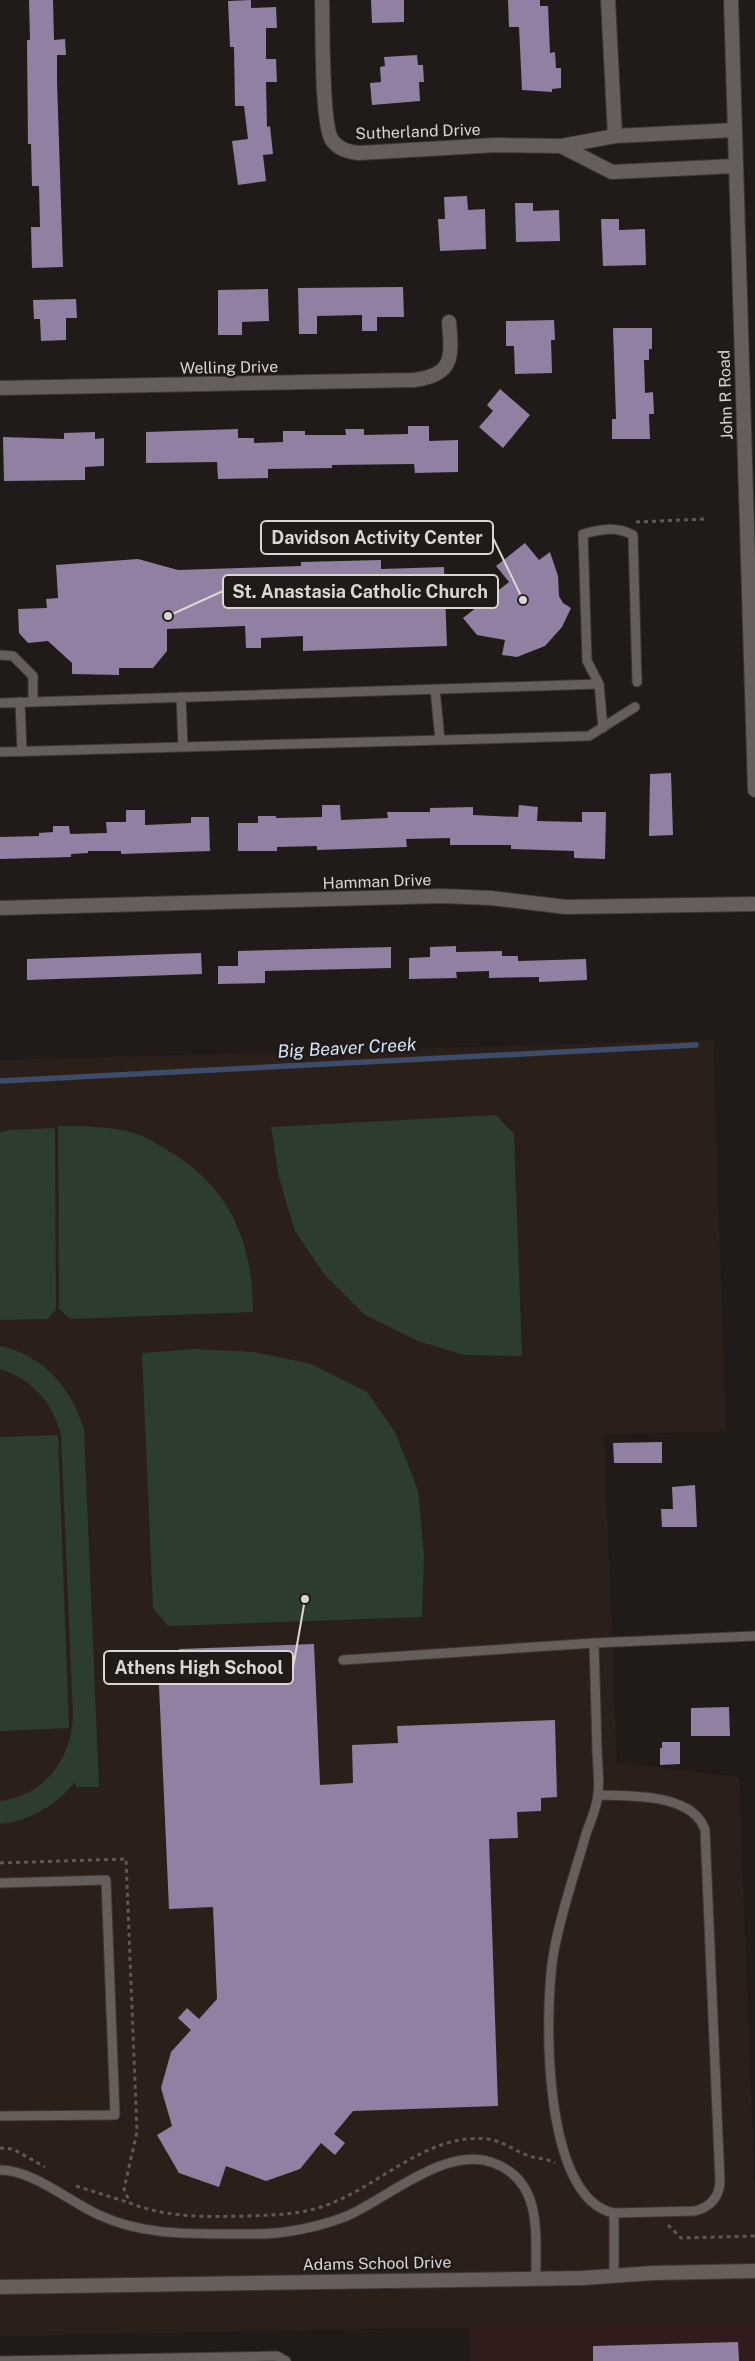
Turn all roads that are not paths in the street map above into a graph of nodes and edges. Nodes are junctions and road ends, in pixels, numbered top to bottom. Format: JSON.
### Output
{"nodes":[{"id":1,"x":322,"y":0,"type":"edge"},
{"id":2,"x":608,"y":0,"type":"edge"},
{"id":3,"x":731,"y":0,"type":"edge"},
{"id":4,"x":735,"y":130,"type":"junction"},
{"id":5,"x":615,"y":136,"type":"junction"},
{"id":6,"x":561,"y":146,"type":"junction"},
{"id":7,"x":736,"y":166,"type":"junction"},
{"id":8,"x":449,"y":322,"type":"dead end"},
{"id":9,"x":0,"y":388,"type":"edge"},
{"id":10,"x":0,"y":655,"type":"edge"},
{"id":11,"x":638,"y":682,"type":"dead end"},
{"id":12,"x":599,"y":684,"type":"junction"},
{"id":13,"x":435,"y":689,"type":"junction"},
{"id":14,"x":181,"y":697,"type":"junction"},
{"id":15,"x":0,"y":702,"type":"edge"},
{"id":16,"x":20,"y":702,"type":"junction"},
{"id":17,"x":33,"y":702,"type":"junction"},
{"id":18,"x":754,"y":704,"type":"edge"},
{"id":19,"x":635,"y":707,"type":"dead end"},
{"id":20,"x":604,"y":728,"type":"junction"},
{"id":21,"x":440,"y":740,"type":"junction"},
{"id":22,"x":182,"y":747,"type":"junction"},
{"id":23,"x":0,"y":752,"type":"edge"},
{"id":24,"x":22,"y":752,"type":"junction"},
{"id":25,"x":755,"y":790,"type":"edge"},
{"id":26,"x":755,"y":904,"type":"edge"},
{"id":27,"x":0,"y":908,"type":"edge"},
{"id":28,"x":755,"y":1636,"type":"edge"},
{"id":29,"x":594,"y":1643,"type":"junction"},
{"id":30,"x":344,"y":1660,"type":"dead end"},
{"id":31,"x":598,"y":1795,"type":"junction"},
{"id":32,"x":0,"y":1883,"type":"edge"},
{"id":33,"x":0,"y":2116,"type":"edge"},
{"id":34,"x":0,"y":2170,"type":"edge"},
{"id":35,"x":614,"y":2213,"type":"junction"},
{"id":36,"x":755,"y":2271,"type":"edge"},
{"id":37,"x":614,"y":2275,"type":"junction"},
{"id":38,"x":536,"y":2278,"type":"junction"},
{"id":39,"x":0,"y":2287,"type":"edge"},
{"id":40,"x":171,"y":2359,"type":"edge"},
{"id":41,"x":0,"y":2361,"type":"edge"},
{"id":42,"x":286,"y":2361,"type":"edge"}],
"edges":[{"from":1,"to":6,"type":"street","name":"Sutherland Drive"},
{"from":2,"to":5,"type":"street"},
{"from":3,"to":4,"type":"street","name":"John R Road"},
{"from":4,"to":5,"type":"street","name":"Sutherland Drive"},
{"from":4,"to":7,"type":"street","name":"John R Road"},
{"from":5,"to":6,"type":"street","name":"Sutherland Drive"},
{"from":6,"to":7,"type":"street","name":"Sutherland Drive"},
{"from":7,"to":18,"type":"street","name":"John R Road"},
{"from":8,"to":9,"type":"street","name":"Welling Drive"},
{"from":10,"to":17,"type":"lane"},
{"from":11,"to":12,"type":"lane"},
{"from":12,"to":13,"type":"lane"},
{"from":12,"to":20,"type":"lane"},
{"from":13,"to":14,"type":"lane"},
{"from":13,"to":21,"type":"lane"},
{"from":14,"to":17,"type":"lane"},
{"from":14,"to":22,"type":"lane"},
{"from":15,"to":16,"type":"lane"},
{"from":16,"to":17,"type":"lane"},
{"from":16,"to":24,"type":"lane"},
{"from":18,"to":25,"type":"street","name":"John R Road"},
{"from":19,"to":20,"type":"lane"},
{"from":20,"to":21,"type":"lane"},
{"from":21,"to":22,"type":"lane"},
{"from":22,"to":24,"type":"lane"},
{"from":23,"to":24,"type":"lane"},
{"from":26,"to":27,"type":"street","name":"Hamman Drive"},
{"from":28,"to":29,"type":"lane"},
{"from":29,"to":30,"type":"lane"},
{"from":29,"to":31,"type":"lane"},
{"from":31,"to":35,"type":"lane"},
{"from":31,"to":35,"type":"lane"},
{"from":32,"to":33,"type":"lane"},
{"from":34,"to":38,"type":"lane"},
{"from":35,"to":37,"type":"lane"},
{"from":36,"to":37,"type":"street","name":"Adams School Drive"},
{"from":37,"to":38,"type":"street","name":"Adams School Drive"},
{"from":38,"to":39,"type":"street","name":"Adams School Drive"},
{"from":40,"to":41,"type":"lane"},
{"from":40,"to":42,"type":"lane"}]}
